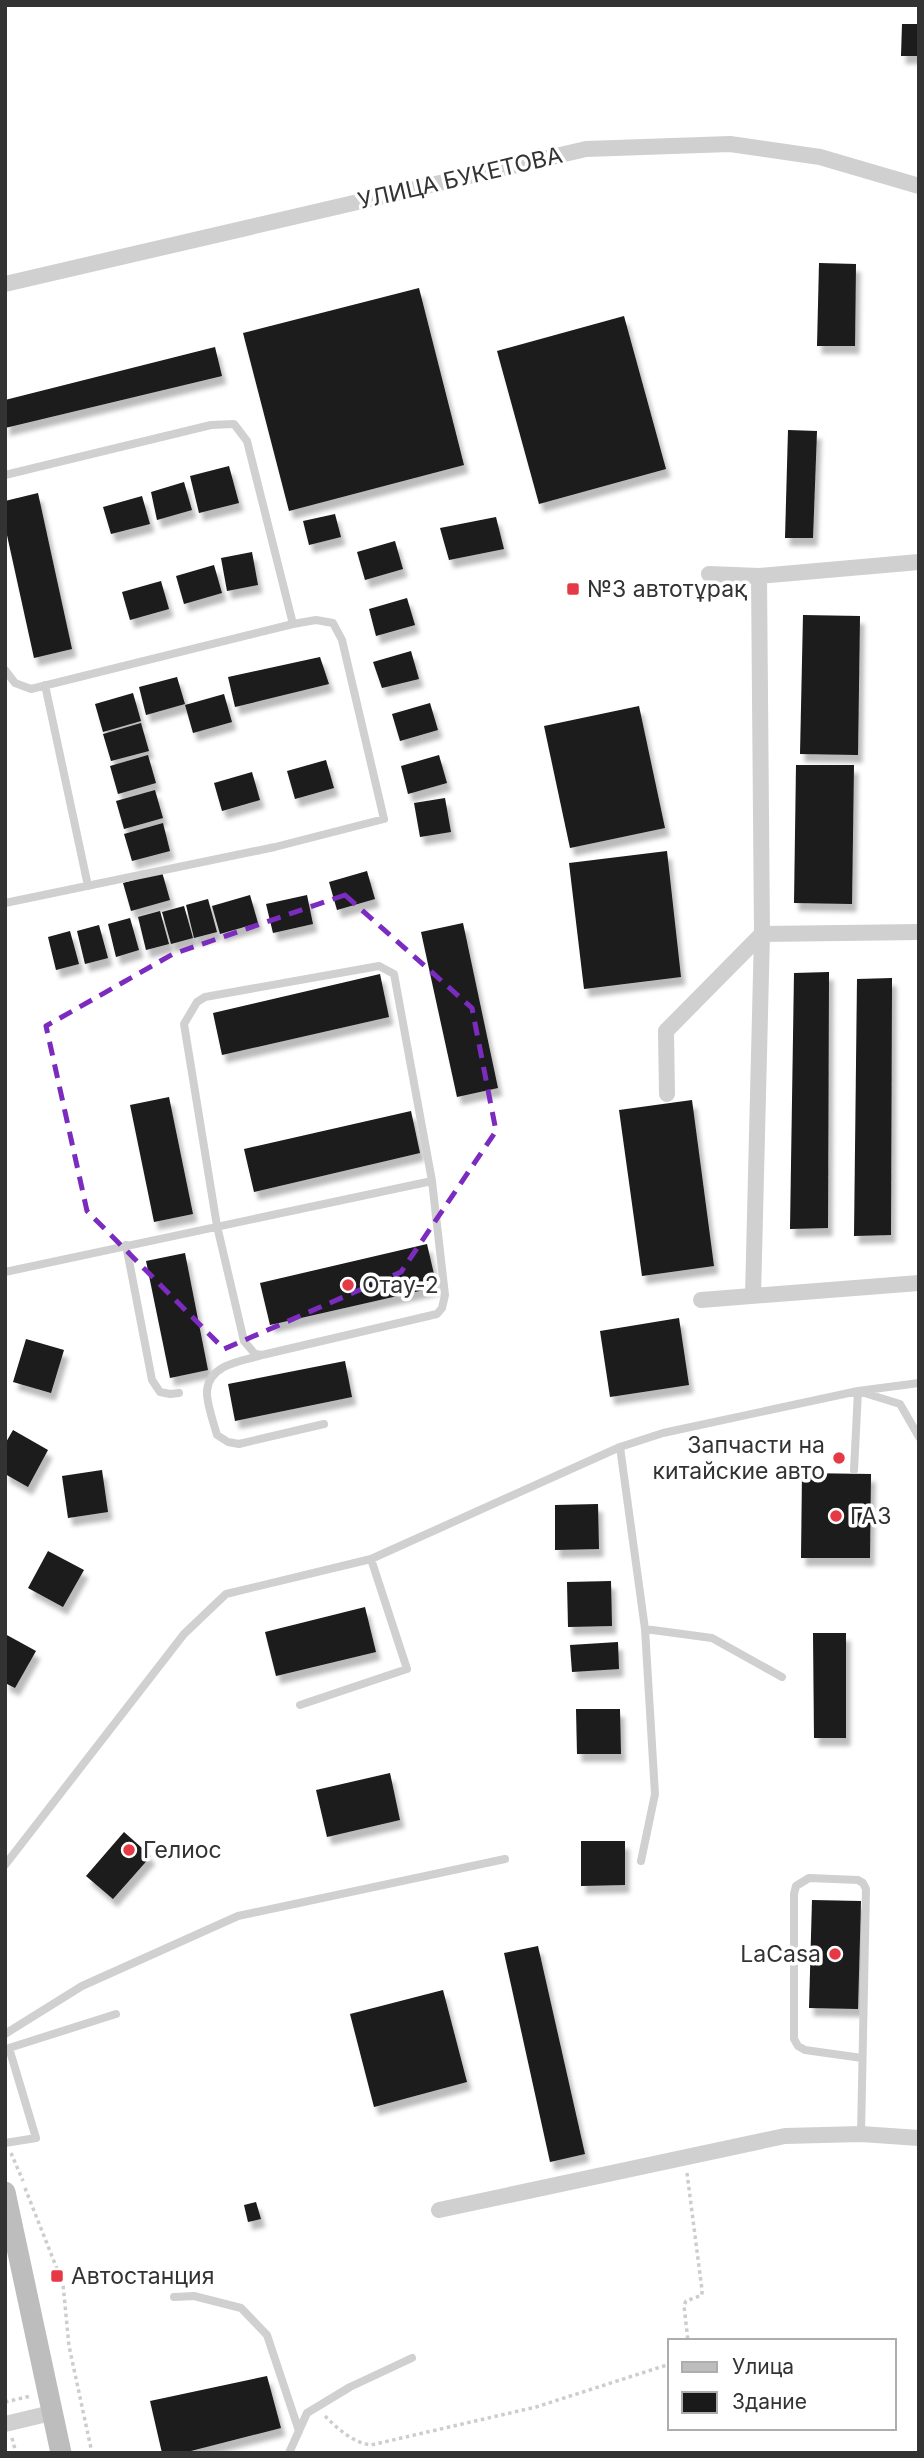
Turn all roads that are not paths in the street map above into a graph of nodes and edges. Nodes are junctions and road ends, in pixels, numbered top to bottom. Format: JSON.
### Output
{"nodes":[{"id":1,"x":919,"y":186,"type":"edge"},
{"id":2,"x":5,"y":284,"type":"edge"},
{"id":3,"x":5,"y":475,"type":"edge"},
{"id":4,"x":919,"y":562,"type":"edge"},
{"id":5,"x":709,"y":574,"type":"dead end"},
{"id":6,"x":759,"y":576,"type":"junction"},
{"id":7,"x":293,"y":624,"type":"junction"},
{"id":8,"x":5,"y":670,"type":"edge"},
{"id":9,"x":45,"y":685,"type":"junction"},
{"id":10,"x":88,"y":886,"type":"junction"},
{"id":11,"x":5,"y":903,"type":"edge"},
{"id":12,"x":919,"y":932,"type":"edge"},
{"id":13,"x":762,"y":934,"type":"junction"},
{"id":14,"x":667,"y":1094,"type":"dead end"},
{"id":15,"x":432,"y":1181,"type":"junction"},
{"id":16,"x":217,"y":1226,"type":"junction"},
{"id":17,"x":126,"y":1245,"type":"junction"},
{"id":18,"x":5,"y":1272,"type":"edge"},
{"id":19,"x":919,"y":1283,"type":"edge"},
{"id":20,"x":753,"y":1296,"type":"junction"},
{"id":21,"x":701,"y":1300,"type":"dead end"},
{"id":22,"x":262,"y":1355,"type":"junction"},
{"id":23,"x":919,"y":1383,"type":"edge"},
{"id":24,"x":858,"y":1391,"type":"junction"},
{"id":25,"x":179,"y":1393,"type":"dead end"},
{"id":26,"x":324,"y":1424,"type":"dead end"},
{"id":27,"x":919,"y":1437,"type":"edge"},
{"id":28,"x":620,"y":1447,"type":"junction"},
{"id":29,"x":854,"y":1469,"type":"dead end"},
{"id":30,"x":370,"y":1559,"type":"junction"},
{"id":31,"x":645,"y":1629,"type":"junction"},
{"id":32,"x":782,"y":1677,"type":"dead end"},
{"id":33,"x":300,"y":1705,"type":"dead end"},
{"id":34,"x":505,"y":1859,"type":"dead end"},
{"id":35,"x":641,"y":1861,"type":"dead end"},
{"id":36,"x":5,"y":1864,"type":"edge"},
{"id":37,"x":116,"y":2014,"type":"dead end"},
{"id":38,"x":5,"y":2034,"type":"edge"},
{"id":39,"x":862,"y":2058,"type":"junction"},
{"id":40,"x":861,"y":2134,"type":"junction"},
{"id":41,"x":919,"y":2138,"type":"edge"},
{"id":42,"x":8,"y":2146,"type":"edge"},
{"id":43,"x":5,"y":2192,"type":"edge"},
{"id":44,"x":439,"y":2210,"type":"dead end"},
{"id":45,"x":174,"y":2297,"type":"dead end"},
{"id":46,"x":412,"y":2358,"type":"dead end"},
{"id":47,"x":51,"y":2413,"type":"junction"},
{"id":48,"x":5,"y":2424,"type":"edge"},
{"id":49,"x":299,"y":2431,"type":"junction"},
{"id":50,"x":61,"y":2453,"type":"edge"},
{"id":51,"x":289,"y":2453,"type":"edge"}],
"edges":[{"from":1,"to":2,"type":"street","name":"УЛИЦА БУКЕТОВА"},
{"from":3,"to":7,"type":"lane"},
{"from":4,"to":6,"type":"street"},
{"from":5,"to":6,"type":"street"},
{"from":6,"to":13,"type":"street"},
{"from":7,"to":9,"type":"lane"},
{"from":7,"to":10,"type":"lane"},
{"from":8,"to":9,"type":"lane"},
{"from":9,"to":10,"type":"lane"},
{"from":10,"to":11,"type":"lane"},
{"from":12,"to":13,"type":"street"},
{"from":13,"to":14,"type":"street"},
{"from":13,"to":20,"type":"street"},
{"from":15,"to":16,"type":"lane"},
{"from":15,"to":16,"type":"lane"},
{"from":15,"to":22,"type":"lane"},
{"from":16,"to":17,"type":"lane"},
{"from":16,"to":22,"type":"lane"},
{"from":17,"to":18,"type":"lane"},
{"from":17,"to":25,"type":"lane"},
{"from":19,"to":20,"type":"street"},
{"from":20,"to":21,"type":"street"},
{"from":22,"to":26,"type":"lane"},
{"from":23,"to":24,"type":"lane"},
{"from":24,"to":27,"type":"lane"},
{"from":24,"to":28,"type":"lane"},
{"from":24,"to":29,"type":"lane"},
{"from":28,"to":30,"type":"lane"},
{"from":28,"to":31,"type":"lane"},
{"from":30,"to":33,"type":"lane"},
{"from":30,"to":36,"type":"lane"},
{"from":31,"to":32,"type":"lane"},
{"from":31,"to":35,"type":"lane"},
{"from":34,"to":38,"type":"lane"},
{"from":37,"to":42,"type":"lane"},
{"from":39,"to":39,"type":"lane"},
{"from":39,"to":40,"type":"lane"},
{"from":40,"to":41,"type":"street"},
{"from":40,"to":44,"type":"street"},
{"from":43,"to":47,"type":"main road"},
{"from":45,"to":49,"type":"lane"},
{"from":46,"to":49,"type":"lane"},
{"from":47,"to":48,"type":"street"},
{"from":47,"to":50,"type":"main road"},
{"from":49,"to":51,"type":"lane"}]}
